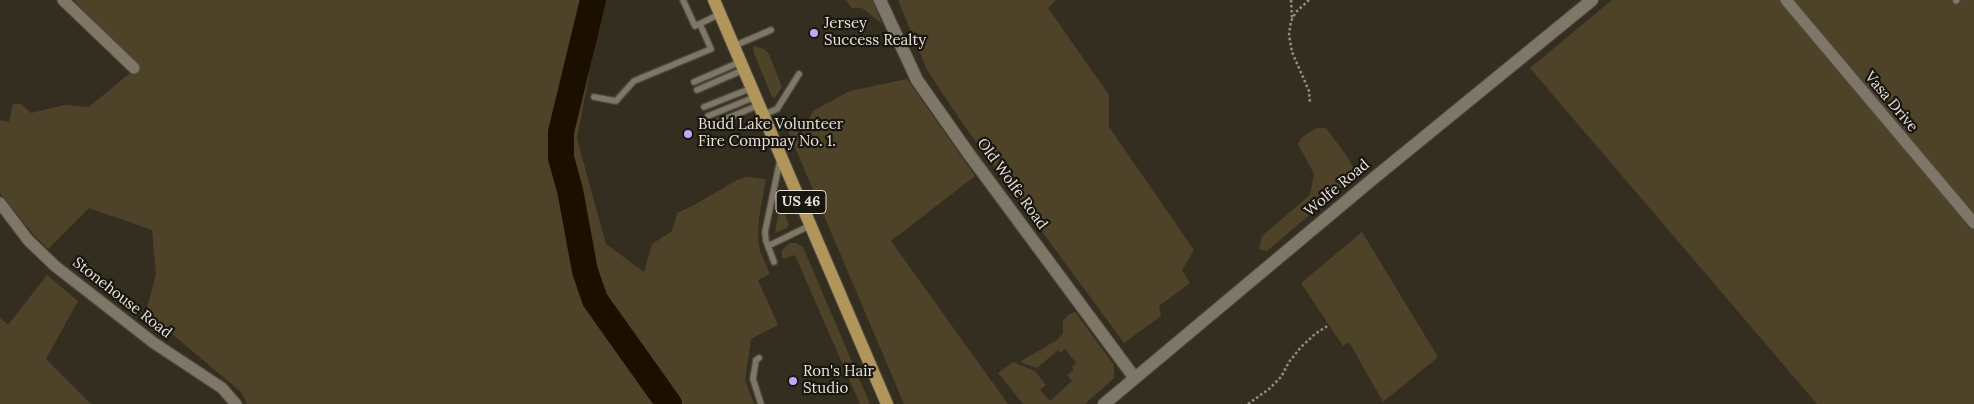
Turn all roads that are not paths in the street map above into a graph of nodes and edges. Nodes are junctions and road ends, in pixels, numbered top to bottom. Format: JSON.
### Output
{"nodes":[{"id":1,"x":63,"y":0,"type":"edge"},
{"id":2,"x":683,"y":0,"type":"edge"},
{"id":3,"x":714,"y":0,"type":"edge"},
{"id":4,"x":880,"y":0,"type":"edge"},
{"id":5,"x":1592,"y":0,"type":"edge"},
{"id":6,"x":1786,"y":0,"type":"edge"},
{"id":7,"x":720,"y":14,"type":"junction"},
{"id":8,"x":700,"y":24,"type":"junction"},
{"id":9,"x":771,"y":30,"type":"dead end"},
{"id":10,"x":734,"y":46,"type":"junction"},
{"id":11,"x":742,"y":66,"type":"junction"},
{"id":12,"x":134,"y":68,"type":"dead end"},
{"id":13,"x":799,"y":74,"type":"dead end"},
{"id":14,"x":694,"y":82,"type":"dead end"},
{"id":15,"x":697,"y":90,"type":"dead end"},
{"id":16,"x":594,"y":97,"type":"dead end"},
{"id":17,"x":757,"y":101,"type":"junction"},
{"id":18,"x":704,"y":108,"type":"dead end"},
{"id":19,"x":708,"y":116,"type":"dead end"},
{"id":20,"x":711,"y":125,"type":"dead end"},
{"id":21,"x":781,"y":155,"type":"junction"},
{"id":22,"x":0,"y":203,"type":"edge"},
{"id":23,"x":1974,"y":223,"type":"edge"},
{"id":24,"x":811,"y":226,"type":"junction"},
{"id":25,"x":768,"y":246,"type":"junction"},
{"id":26,"x":774,"y":262,"type":"dead end"},
{"id":27,"x":759,"y":358,"type":"dead end"},
{"id":28,"x":1134,"y":377,"type":"junction"},
{"id":29,"x":236,"y":404,"type":"edge"},
{"id":30,"x":761,"y":404,"type":"edge"},
{"id":31,"x":887,"y":404,"type":"edge"},
{"id":32,"x":1104,"y":404,"type":"edge"}],
"edges":[{"from":1,"to":12,"type":"street"},
{"from":2,"to":8,"type":"lane"},
{"from":3,"to":7,"type":"main road","number":"US 46"},
{"from":4,"to":28,"type":"main road","name":"Old Wolfe Road"},
{"from":5,"to":28,"type":"main road","name":"Wolfe Road"},
{"from":6,"to":23,"type":"street","name":"Vasa Drive"},
{"from":7,"to":8,"type":"lane"},
{"from":7,"to":10,"type":"main road","number":"US 46"},
{"from":8,"to":16,"type":"lane"},
{"from":9,"to":10,"type":"lane"},
{"from":10,"to":11,"type":"main road","number":"US 46"},
{"from":11,"to":14,"type":"lane"},
{"from":11,"to":15,"type":"lane"},
{"from":11,"to":17,"type":"main road","number":"US 46"},
{"from":13,"to":17,"type":"lane"},
{"from":17,"to":18,"type":"lane"},
{"from":17,"to":19,"type":"lane"},
{"from":17,"to":20,"type":"lane"},
{"from":17,"to":21,"type":"main road","number":"US 46"},
{"from":21,"to":24,"type":"main road","number":"US 46"},
{"from":21,"to":25,"type":"lane"},
{"from":22,"to":29,"type":"street","name":"Stonehouse Road"},
{"from":24,"to":25,"type":"lane"},
{"from":24,"to":31,"type":"main road","number":"US 46"},
{"from":25,"to":26,"type":"lane"},
{"from":27,"to":30,"type":"lane"},
{"from":28,"to":32,"type":"main road","name":"Wolfe Road"}]}
